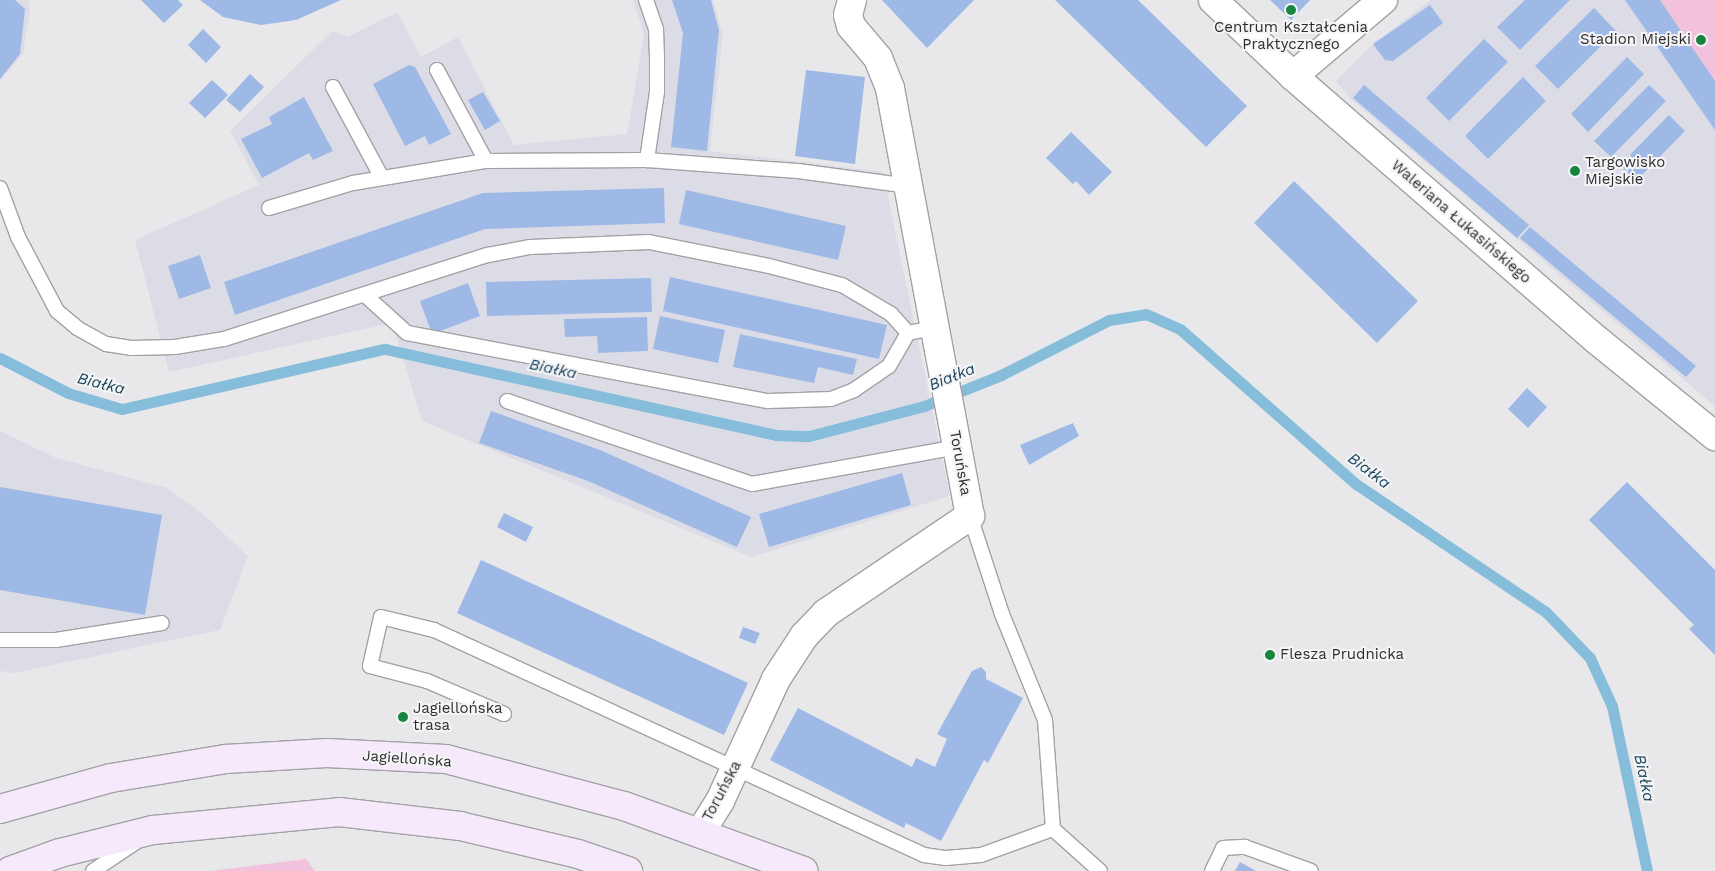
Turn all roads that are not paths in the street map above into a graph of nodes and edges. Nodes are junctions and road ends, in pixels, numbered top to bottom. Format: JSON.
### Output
{"nodes":[{"id":1,"x":646,"y":0,"type":"edge"},
{"id":2,"x":852,"y":0,"type":"edge"},
{"id":3,"x":1213,"y":0,"type":"edge"},
{"id":4,"x":1383,"y":0,"type":"edge"},
{"id":5,"x":437,"y":70,"type":"dead end"},
{"id":6,"x":1293,"y":76,"type":"junction"},
{"id":7,"x":333,"y":87,"type":"dead end"},
{"id":8,"x":647,"y":160,"type":"junction"},
{"id":9,"x":486,"y":161,"type":"junction"},
{"id":10,"x":382,"y":178,"type":"junction"},
{"id":11,"x":909,"y":186,"type":"junction"},
{"id":12,"x":0,"y":188,"type":"edge"},
{"id":13,"x":269,"y":208,"type":"dead end"},
{"id":14,"x":365,"y":295,"type":"junction"},
{"id":15,"x":921,"y":331,"type":"junction"},
{"id":16,"x":507,"y":401,"type":"dead end"},
{"id":17,"x":1715,"y":436,"type":"edge"},
{"id":18,"x":957,"y":439,"type":"junction"},
{"id":19,"x":970,"y":516,"type":"junction"},
{"id":20,"x":162,"y":623,"type":"dead end"},
{"id":21,"x":0,"y":640,"type":"edge"},
{"id":22,"x":504,"y":714,"type":"dead end"},
{"id":23,"x":735,"y":769,"type":"junction"},
{"id":24,"x":0,"y":809,"type":"edge"},
{"id":25,"x":1053,"y":829,"type":"junction"},
{"id":26,"x":153,"y":830,"type":"junction"},
{"id":27,"x":700,"y":833,"type":"junction"},
{"id":28,"x":10,"y":871,"type":"edge"},
{"id":29,"x":93,"y":871,"type":"edge"},
{"id":30,"x":628,"y":871,"type":"edge"},
{"id":31,"x":804,"y":871,"type":"edge"},
{"id":32,"x":1100,"y":871,"type":"edge"},
{"id":33,"x":1212,"y":871,"type":"edge"},
{"id":34,"x":1311,"y":871,"type":"edge"}],
"edges":[{"from":1,"to":8,"type":"lane"},
{"from":2,"to":11,"type":"street","name":"Toruńska"},
{"from":3,"to":6,"type":"street","name":"Waleriana Łukasińskiego"},
{"from":4,"to":6,"type":"street"},
{"from":5,"to":9,"type":"lane"},
{"from":6,"to":17,"type":"street","name":"Waleriana Łukasińskiego"},
{"from":7,"to":10,"type":"lane"},
{"from":8,"to":9,"type":"lane"},
{"from":8,"to":11,"type":"lane"},
{"from":9,"to":10,"type":"lane"},
{"from":10,"to":13,"type":"lane"},
{"from":11,"to":15,"type":"street","name":"Toruńska"},
{"from":12,"to":14,"type":"lane"},
{"from":14,"to":15,"type":"lane"},
{"from":14,"to":15,"type":"lane"},
{"from":15,"to":18,"type":"street","name":"Toruńska"},
{"from":16,"to":18,"type":"lane"},
{"from":18,"to":19,"type":"street","name":"Toruńska"},
{"from":19,"to":23,"type":"street","name":"Toruńska"},
{"from":19,"to":25,"type":"lane"},
{"from":20,"to":21,"type":"lane"},
{"from":22,"to":23,"type":"lane"},
{"from":23,"to":25,"type":"lane"},
{"from":23,"to":27,"type":"street","name":"Toruńska"},
{"from":24,"to":27,"type":"main road","name":"Jagiellońska"},
{"from":25,"to":32,"type":"lane"},
{"from":26,"to":28,"type":"main road"},
{"from":26,"to":29,"type":"lane"},
{"from":26,"to":30,"type":"main road"},
{"from":27,"to":31,"type":"main road","name":"Jagiellońska"},
{"from":33,"to":34,"type":"lane"}]}
